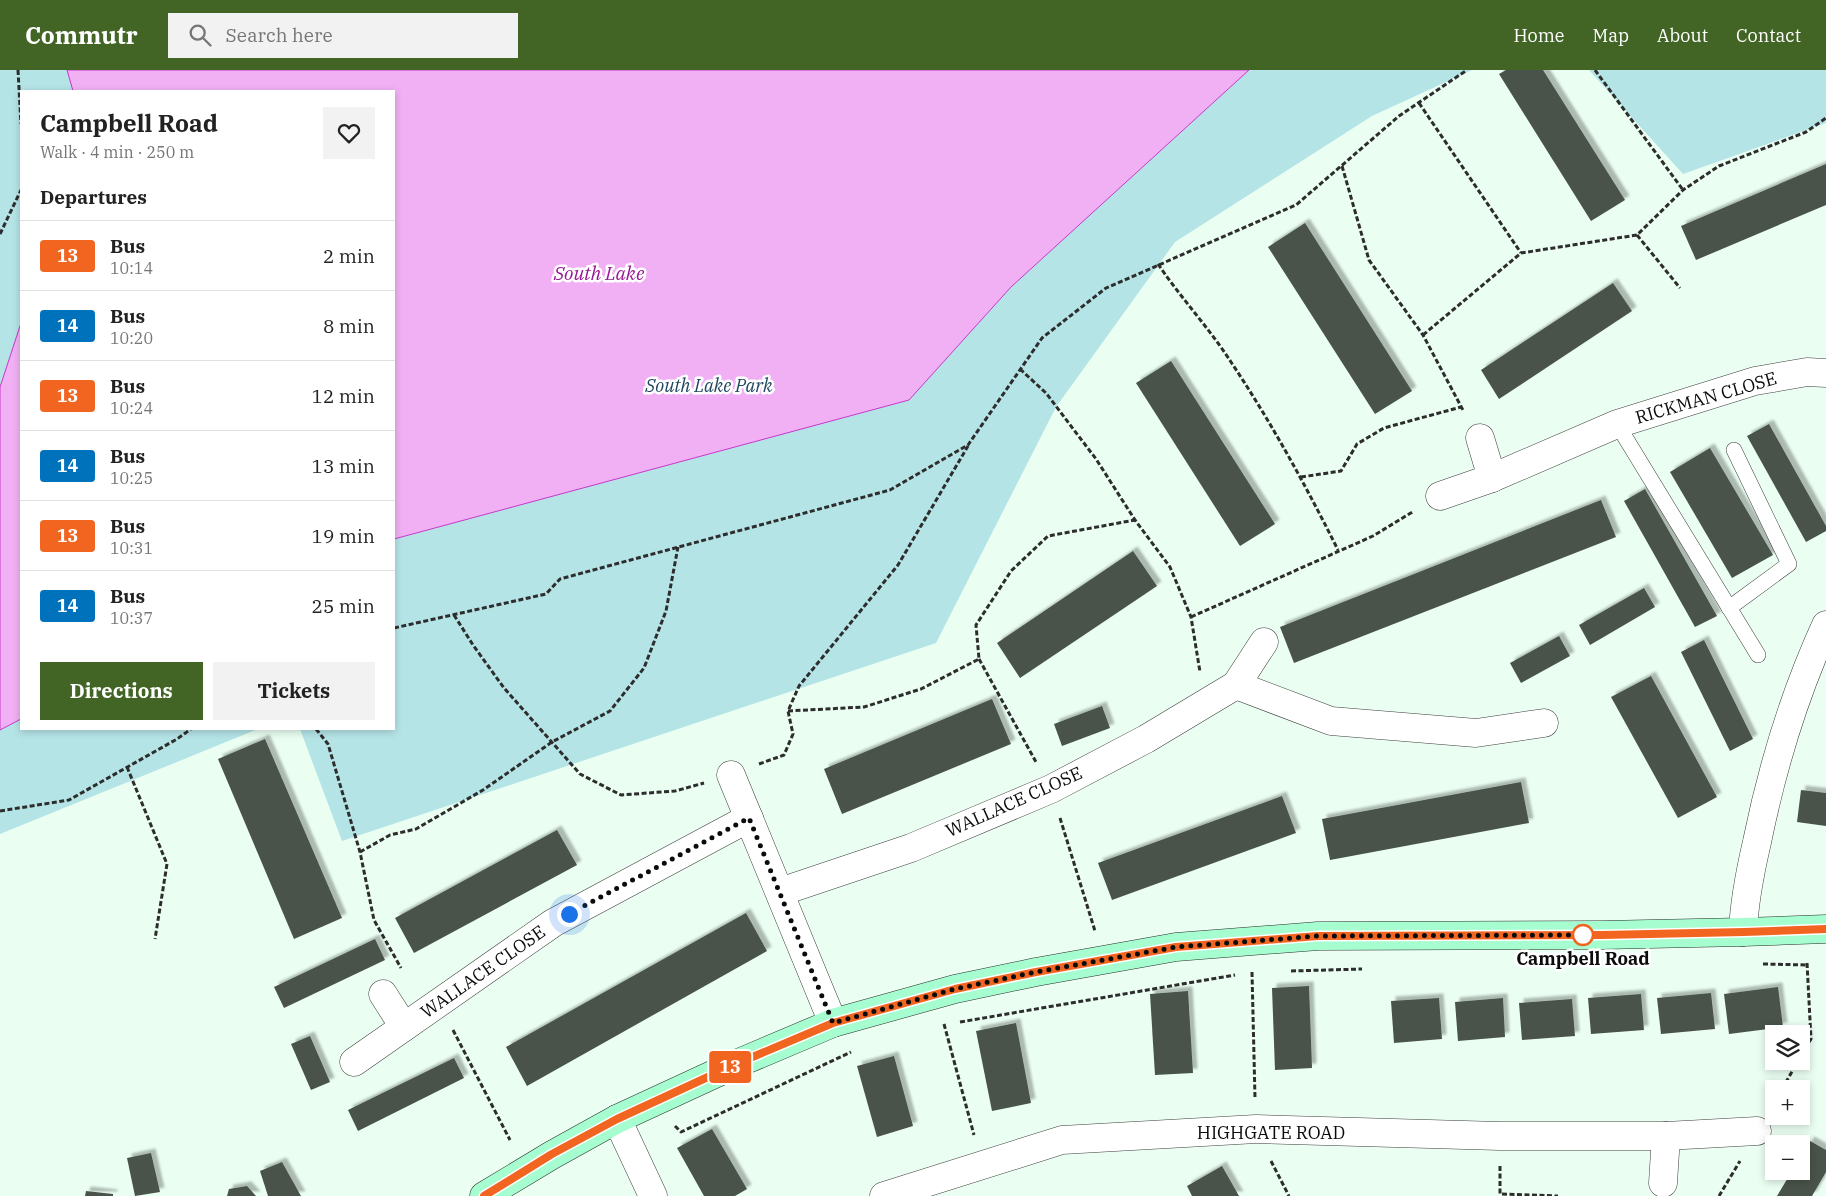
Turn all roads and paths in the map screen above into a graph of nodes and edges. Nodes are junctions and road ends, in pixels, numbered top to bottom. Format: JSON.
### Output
{"nodes":[{"id":1,"x":18,"y":70,"type":"edge"},
{"id":2,"x":1467,"y":70,"type":"edge"},
{"id":3,"x":1595,"y":70,"type":"edge"},
{"id":4,"x":1419,"y":103,"type":"junction"},
{"id":5,"x":20,"y":106,"type":"edge"},
{"id":6,"x":1826,"y":118,"type":"edge"},
{"id":7,"x":1342,"y":166,"type":"junction"},
{"id":8,"x":1683,"y":190,"type":"junction"},
{"id":9,"x":20,"y":192,"type":"edge"},
{"id":10,"x":0,"y":234,"type":"edge"},
{"id":11,"x":1637,"y":235,"type":"junction"},
{"id":12,"x":1521,"y":253,"type":"junction"},
{"id":13,"x":1158,"y":264,"type":"junction"},
{"id":14,"x":1680,"y":288,"type":"dead end"},
{"id":15,"x":1423,"y":335,"type":"junction"},
{"id":16,"x":1020,"y":369,"type":"junction"},
{"id":17,"x":1826,"y":373,"type":"edge"},
{"id":18,"x":1461,"y":407,"type":"junction"},
{"id":19,"x":1617,"y":424,"type":"junction"},
{"id":20,"x":1480,"y":438,"type":"joint"},
{"id":21,"x":968,"y":445,"type":"junction"},
{"id":22,"x":1734,"y":450,"type":"dead end"},
{"id":23,"x":1301,"y":477,"type":"junction"},
{"id":24,"x":1492,"y":478,"type":"junction"},
{"id":25,"x":1440,"y":496,"type":"joint"},
{"id":26,"x":1135,"y":520,"type":"junction"},
{"id":27,"x":678,"y":547,"type":"junction"},
{"id":28,"x":1338,"y":550,"type":"junction"},
{"id":29,"x":1729,"y":608,"type":"junction"},
{"id":30,"x":454,"y":615,"type":"junction"},
{"id":31,"x":1191,"y":616,"type":"junction"},
{"id":32,"x":1826,"y":625,"type":"edge"},
{"id":33,"x":395,"y":628,"type":"edge"},
{"id":34,"x":1264,"y":642,"type":"dead end"},
{"id":35,"x":1758,"y":655,"type":"dead end"},
{"id":36,"x":979,"y":659,"type":"junction"},
{"id":37,"x":1817,"y":665,"type":"edge"},
{"id":38,"x":1236,"y":685,"type":"junction"},
{"id":39,"x":1204,"y":705,"type":"junction"},
{"id":40,"x":788,"y":711,"type":"junction"},
{"id":41,"x":1544,"y":723,"type":"dead end"},
{"id":42,"x":190,"y":730,"type":"edge"},
{"id":43,"x":317,"y":730,"type":"edge"},
{"id":44,"x":552,"y":742,"type":"junction"},
{"id":45,"x":127,"y":767,"type":"junction"},
{"id":46,"x":731,"y":775,"type":"junction"},
{"id":47,"x":1051,"y":789,"type":"junction"},
{"id":48,"x":0,"y":811,"type":"edge"},
{"id":49,"x":749,"y":818,"type":"junction"},
{"id":50,"x":360,"y":852,"type":"junction"},
{"id":51,"x":780,"y":892,"type":"junction"},
{"id":52,"x":1816,"y":929,"type":"edge"},
{"id":53,"x":1744,"y":932,"type":"junction"},
{"id":54,"x":1096,"y":934,"type":"dead end"},
{"id":55,"x":155,"y":939,"type":"dead end"},
{"id":56,"x":1760,"y":964,"type":"dead end"},
{"id":57,"x":1808,"y":965,"type":"junction"},
{"id":58,"x":1370,"y":968,"type":"dead end"},
{"id":59,"x":402,"y":971,"type":"dead end"},
{"id":60,"x":1281,"y":971,"type":"dead end"},
{"id":61,"x":1252,"y":972,"type":"junction"},
{"id":62,"x":1262,"y":972,"type":"dead end"},
{"id":63,"x":383,"y":994,"type":"dead end"},
{"id":64,"x":439,"y":1004,"type":"junction"},
{"id":65,"x":954,"y":1022,"type":"dead end"},
{"id":66,"x":833,"y":1023,"type":"junction"},
{"id":67,"x":936,"y":1027,"type":"dead end"},
{"id":68,"x":404,"y":1028,"type":"junction"},
{"id":69,"x":1810,"y":1041,"type":"edge"},
{"id":70,"x":857,"y":1049,"type":"dead end"},
{"id":71,"x":354,"y":1062,"type":"dead end"},
{"id":72,"x":617,"y":1119,"type":"junction"},
{"id":73,"x":671,"y":1122,"type":"dead end"},
{"id":74,"x":1256,"y":1129,"type":"junction"},
{"id":75,"x":1757,"y":1131,"type":"dead end"},
{"id":76,"x":1500,"y":1136,"type":"junction"},
{"id":77,"x":1666,"y":1136,"type":"junction"},
{"id":78,"x":510,"y":1140,"type":"dead end"},
{"id":79,"x":982,"y":1165,"type":"junction"},
{"id":80,"x":1663,"y":1183,"type":"dead end"},
{"id":81,"x":1500,"y":1195,"type":"edge"},
{"id":82,"x":484,"y":1196,"type":"edge"},
{"id":83,"x":654,"y":1196,"type":"edge"},
{"id":84,"x":884,"y":1196,"type":"edge"},
{"id":85,"x":1289,"y":1196,"type":"edge"},
{"id":86,"x":1557,"y":1196,"type":"edge"}],
"edges":[{"from":1,"to":5,"type":"path"},
{"from":2,"to":4,"type":"path"},
{"from":3,"to":8,"type":"path"},
{"from":4,"to":7,"type":"path"},
{"from":4,"to":12,"type":"path"},
{"from":6,"to":8,"type":"path"},
{"from":7,"to":13,"type":"path"},
{"from":7,"to":15,"type":"path"},
{"from":8,"to":11,"type":"path"},
{"from":9,"to":10,"type":"path"},
{"from":11,"to":12,"type":"path"},
{"from":11,"to":14,"type":"path"},
{"from":12,"to":15,"type":"path"},
{"from":13,"to":16,"type":"path"},
{"from":13,"to":23,"type":"path"},
{"from":15,"to":18,"type":"path"},
{"from":16,"to":21,"type":"path"},
{"from":16,"to":26,"type":"path"},
{"from":17,"to":19,"type":"street","name":"RICKMAN CLOSE"},
{"from":18,"to":20,"type":"path"},
{"from":18,"to":23,"type":"path"},
{"from":19,"to":24,"type":"street","name":"RICKMAN CLOSE"},
{"from":19,"to":29,"type":"lane","name":"RICKMAN CLOSE"},
{"from":20,"to":24,"type":"street"},
{"from":21,"to":27,"type":"path"},
{"from":21,"to":40,"type":"path"},
{"from":22,"to":29,"type":"lane"},
{"from":23,"to":28,"type":"path"},
{"from":24,"to":25,"type":"street","name":"RICKMAN CLOSE"},
{"from":25,"to":28,"type":"path"},
{"from":26,"to":31,"type":"path"},
{"from":26,"to":36,"type":"path"},
{"from":27,"to":30,"type":"path"},
{"from":27,"to":44,"type":"path"},
{"from":28,"to":31,"type":"path"},
{"from":29,"to":35,"type":"lane","name":"RICKMAN CLOSE"},
{"from":30,"to":33,"type":"path"},
{"from":30,"to":44,"type":"path"},
{"from":31,"to":39,"type":"path"},
{"from":32,"to":37,"type":"street"},
{"from":34,"to":38,"type":"street","name":"WALLACE CLOSE"},
{"from":36,"to":40,"type":"path"},
{"from":36,"to":47,"type":"path"},
{"from":37,"to":53,"type":"street"},
{"from":38,"to":39,"type":"street","name":"WALLACE CLOSE"},
{"from":38,"to":41,"type":"street"},
{"from":39,"to":47,"type":"street","name":"WALLACE CLOSE"},
{"from":40,"to":46,"type":"path"},
{"from":42,"to":45,"type":"path"},
{"from":43,"to":50,"type":"path"},
{"from":44,"to":46,"type":"path"},
{"from":44,"to":50,"type":"path"},
{"from":45,"to":48,"type":"path"},
{"from":45,"to":55,"type":"path"},
{"from":46,"to":49,"type":"street"},
{"from":47,"to":51,"type":"street","name":"WALLACE CLOSE"},
{"from":47,"to":54,"type":"path"},
{"from":49,"to":51,"type":"street"},
{"from":49,"to":64,"type":"street","name":"WALLACE CLOSE"},
{"from":50,"to":59,"type":"path"},
{"from":51,"to":66,"type":"street"},
{"from":52,"to":53,"type":"street"},
{"from":52,"to":57,"type":"path"},
{"from":53,"to":66,"type":"street"},
{"from":56,"to":57,"type":"path"},
{"from":57,"to":69,"type":"path"},
{"from":58,"to":60,"type":"path"},
{"from":61,"to":62,"type":"path"},
{"from":61,"to":65,"type":"path"},
{"from":61,"to":74,"type":"path"},
{"from":63,"to":68,"type":"street","name":"WALLACE CLOSE"},
{"from":64,"to":68,"type":"street","name":"WALLACE CLOSE"},
{"from":64,"to":78,"type":"path"},
{"from":66,"to":72,"type":"street"},
{"from":67,"to":79,"type":"path"},
{"from":68,"to":71,"type":"street","name":"WALLACE CLOSE"},
{"from":70,"to":73,"type":"path"},
{"from":72,"to":82,"type":"street"},
{"from":72,"to":83,"type":"street"},
{"from":74,"to":76,"type":"street","name":"HIGHGATE ROAD"},
{"from":74,"to":79,"type":"street","name":"HIGHGATE ROAD"},
{"from":74,"to":85,"type":"path"},
{"from":75,"to":77,"type":"street","name":"HIGHGATE ROAD"},
{"from":76,"to":77,"type":"street","name":"HIGHGATE ROAD"},
{"from":76,"to":81,"type":"path"},
{"from":77,"to":80,"type":"street"},
{"from":79,"to":84,"type":"street","name":"HIGHGATE ROAD"},
{"from":81,"to":86,"type":"path"}]}
